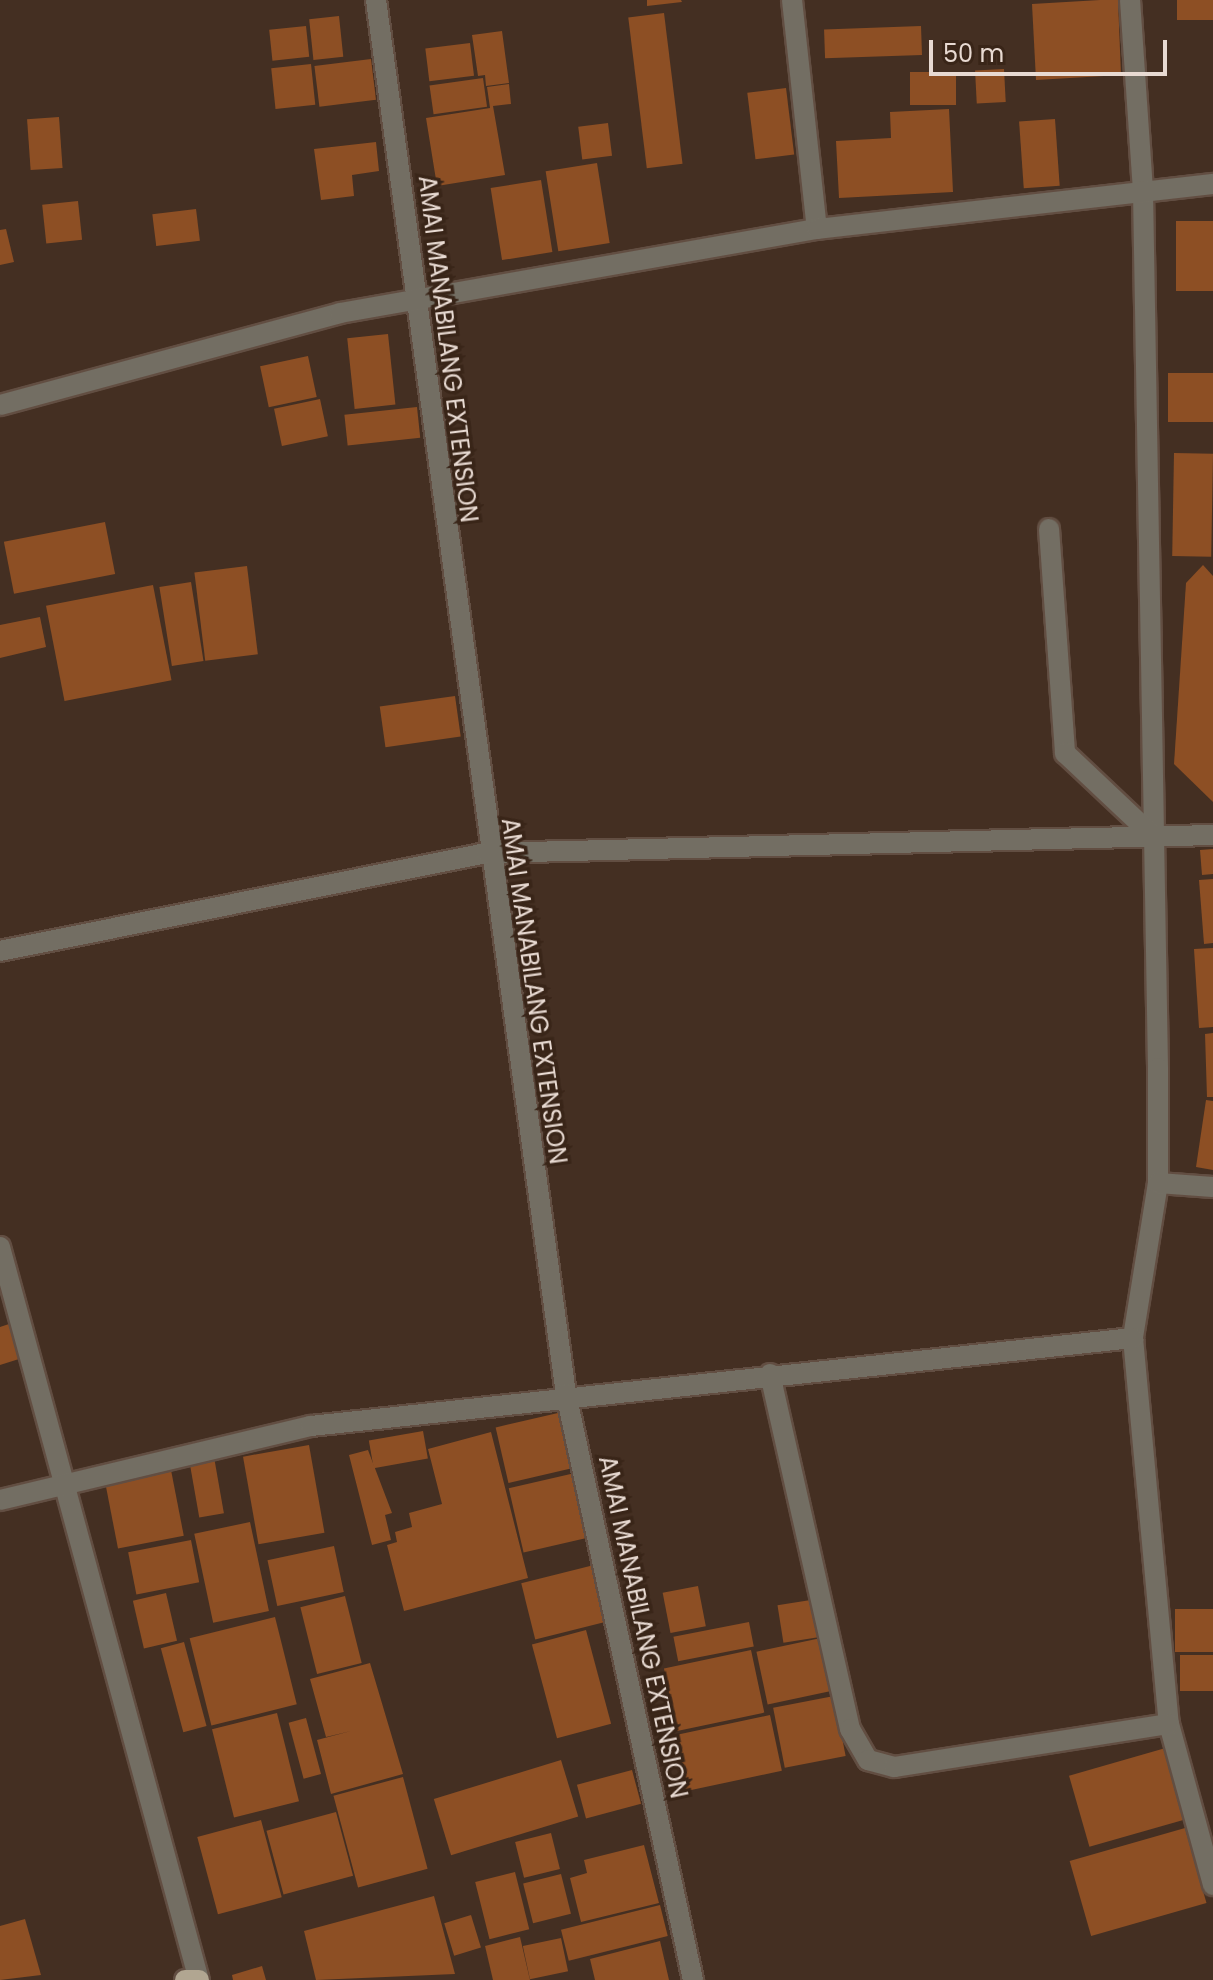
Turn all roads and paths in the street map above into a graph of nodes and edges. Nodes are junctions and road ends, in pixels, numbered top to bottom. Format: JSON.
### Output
{"nodes":[{"id":1,"x":376,"y":0,"type":"edge"},
{"id":2,"x":792,"y":0,"type":"edge"},
{"id":3,"x":1130,"y":0,"type":"edge"},
{"id":4,"x":1213,"y":184,"type":"edge"},
{"id":5,"x":1143,"y":191,"type":"junction"},
{"id":6,"x":817,"y":229,"type":"junction"},
{"id":7,"x":415,"y":301,"type":"junction"},
{"id":8,"x":0,"y":405,"type":"edge"},
{"id":9,"x":1049,"y":529,"type":"dead end"},
{"id":10,"x":1152,"y":835,"type":"junction"},
{"id":11,"x":1213,"y":835,"type":"edge"},
{"id":12,"x":487,"y":853,"type":"junction"},
{"id":13,"x":0,"y":951,"type":"edge"},
{"id":14,"x":1158,"y":1183,"type":"junction"},
{"id":15,"x":1213,"y":1187,"type":"edge"},
{"id":16,"x":0,"y":1247,"type":"edge"},
{"id":17,"x":1133,"y":1338,"type":"junction"},
{"id":18,"x":770,"y":1374,"type":"junction"},
{"id":19,"x":566,"y":1394,"type":"junction"},
{"id":20,"x":66,"y":1479,"type":"junction"},
{"id":21,"x":0,"y":1500,"type":"edge"},
{"id":22,"x":1169,"y":1724,"type":"junction"},
{"id":23,"x":1213,"y":1885,"type":"edge"},
{"id":24,"x":194,"y":1979,"type":"edge"},
{"id":25,"x":693,"y":1980,"type":"edge"}],
"edges":[{"from":1,"to":7,"type":"street","name":"AMAI MANABILANG EXTENSION"},
{"from":2,"to":6,"type":"street"},
{"from":3,"to":5,"type":"street"},
{"from":4,"to":5,"type":"street"},
{"from":5,"to":6,"type":"street"},
{"from":5,"to":10,"type":"street"},
{"from":6,"to":7,"type":"street"},
{"from":7,"to":8,"type":"street"},
{"from":7,"to":12,"type":"street","name":"AMAI MANABILANG EXTENSION"},
{"from":9,"to":10,"type":"street"},
{"from":10,"to":11,"type":"street"},
{"from":10,"to":12,"type":"street"},
{"from":10,"to":14,"type":"street"},
{"from":12,"to":13,"type":"street"},
{"from":12,"to":19,"type":"street","name":"AMAI MANABILANG EXTENSION"},
{"from":14,"to":15,"type":"street"},
{"from":14,"to":17,"type":"street"},
{"from":16,"to":20,"type":"street"},
{"from":17,"to":18,"type":"street"},
{"from":17,"to":22,"type":"street"},
{"from":18,"to":19,"type":"street"},
{"from":18,"to":22,"type":"street"},
{"from":19,"to":20,"type":"street"},
{"from":19,"to":25,"type":"street","name":"AMAI MANABILANG EXTENSION"},
{"from":20,"to":21,"type":"street"},
{"from":20,"to":24,"type":"street"},
{"from":22,"to":23,"type":"street"}]}
